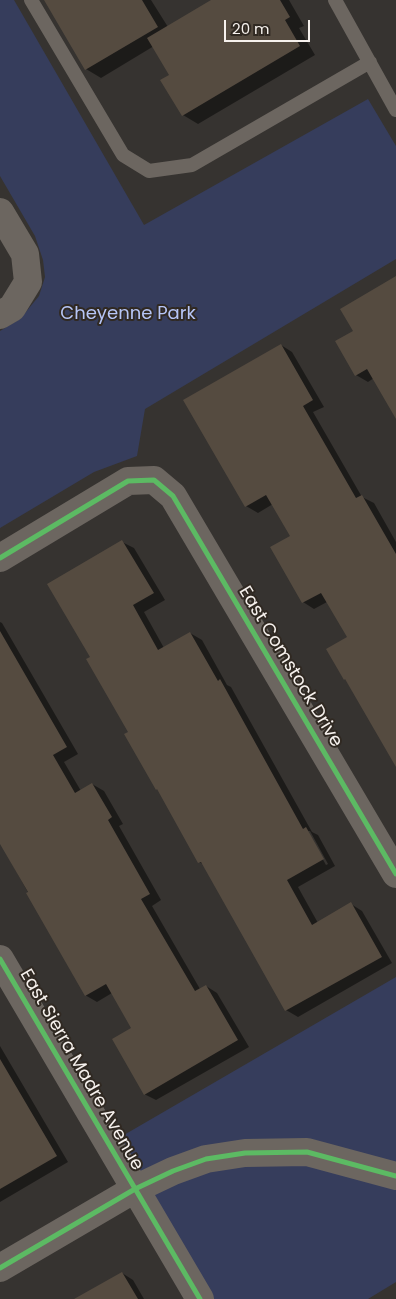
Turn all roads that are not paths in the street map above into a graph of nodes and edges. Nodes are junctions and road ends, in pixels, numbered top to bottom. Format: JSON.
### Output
{"nodes":[{"id":1,"x":31,"y":0,"type":"edge"},
{"id":2,"x":335,"y":0,"type":"edge"},
{"id":3,"x":370,"y":62,"type":"junction"},
{"id":4,"x":396,"y":110,"type":"edge"},
{"id":5,"x":0,"y":212,"type":"edge"},
{"id":6,"x":0,"y":315,"type":"edge"},
{"id":7,"x":0,"y":558,"type":"edge"},
{"id":8,"x":396,"y":874,"type":"edge"},
{"id":9,"x":0,"y":959,"type":"edge"},
{"id":10,"x":396,"y":1176,"type":"edge"},
{"id":11,"x":135,"y":1189,"type":"junction"},
{"id":12,"x":0,"y":1268,"type":"edge"},
{"id":13,"x":200,"y":1299,"type":"edge"}],
"edges":[{"from":1,"to":3,"type":"lane"},
{"from":2,"to":3,"type":"lane"},
{"from":3,"to":4,"type":"lane"},
{"from":5,"to":6,"type":"street"},
{"from":7,"to":8,"type":"street","name":"East Comstock Drive"},
{"from":9,"to":11,"type":"street","name":"East Sierra Madre Avenue"},
{"from":10,"to":11,"type":"street"},
{"from":11,"to":12,"type":"street"},
{"from":11,"to":13,"type":"street","name":"East Sierra Madre Avenue"}]}
